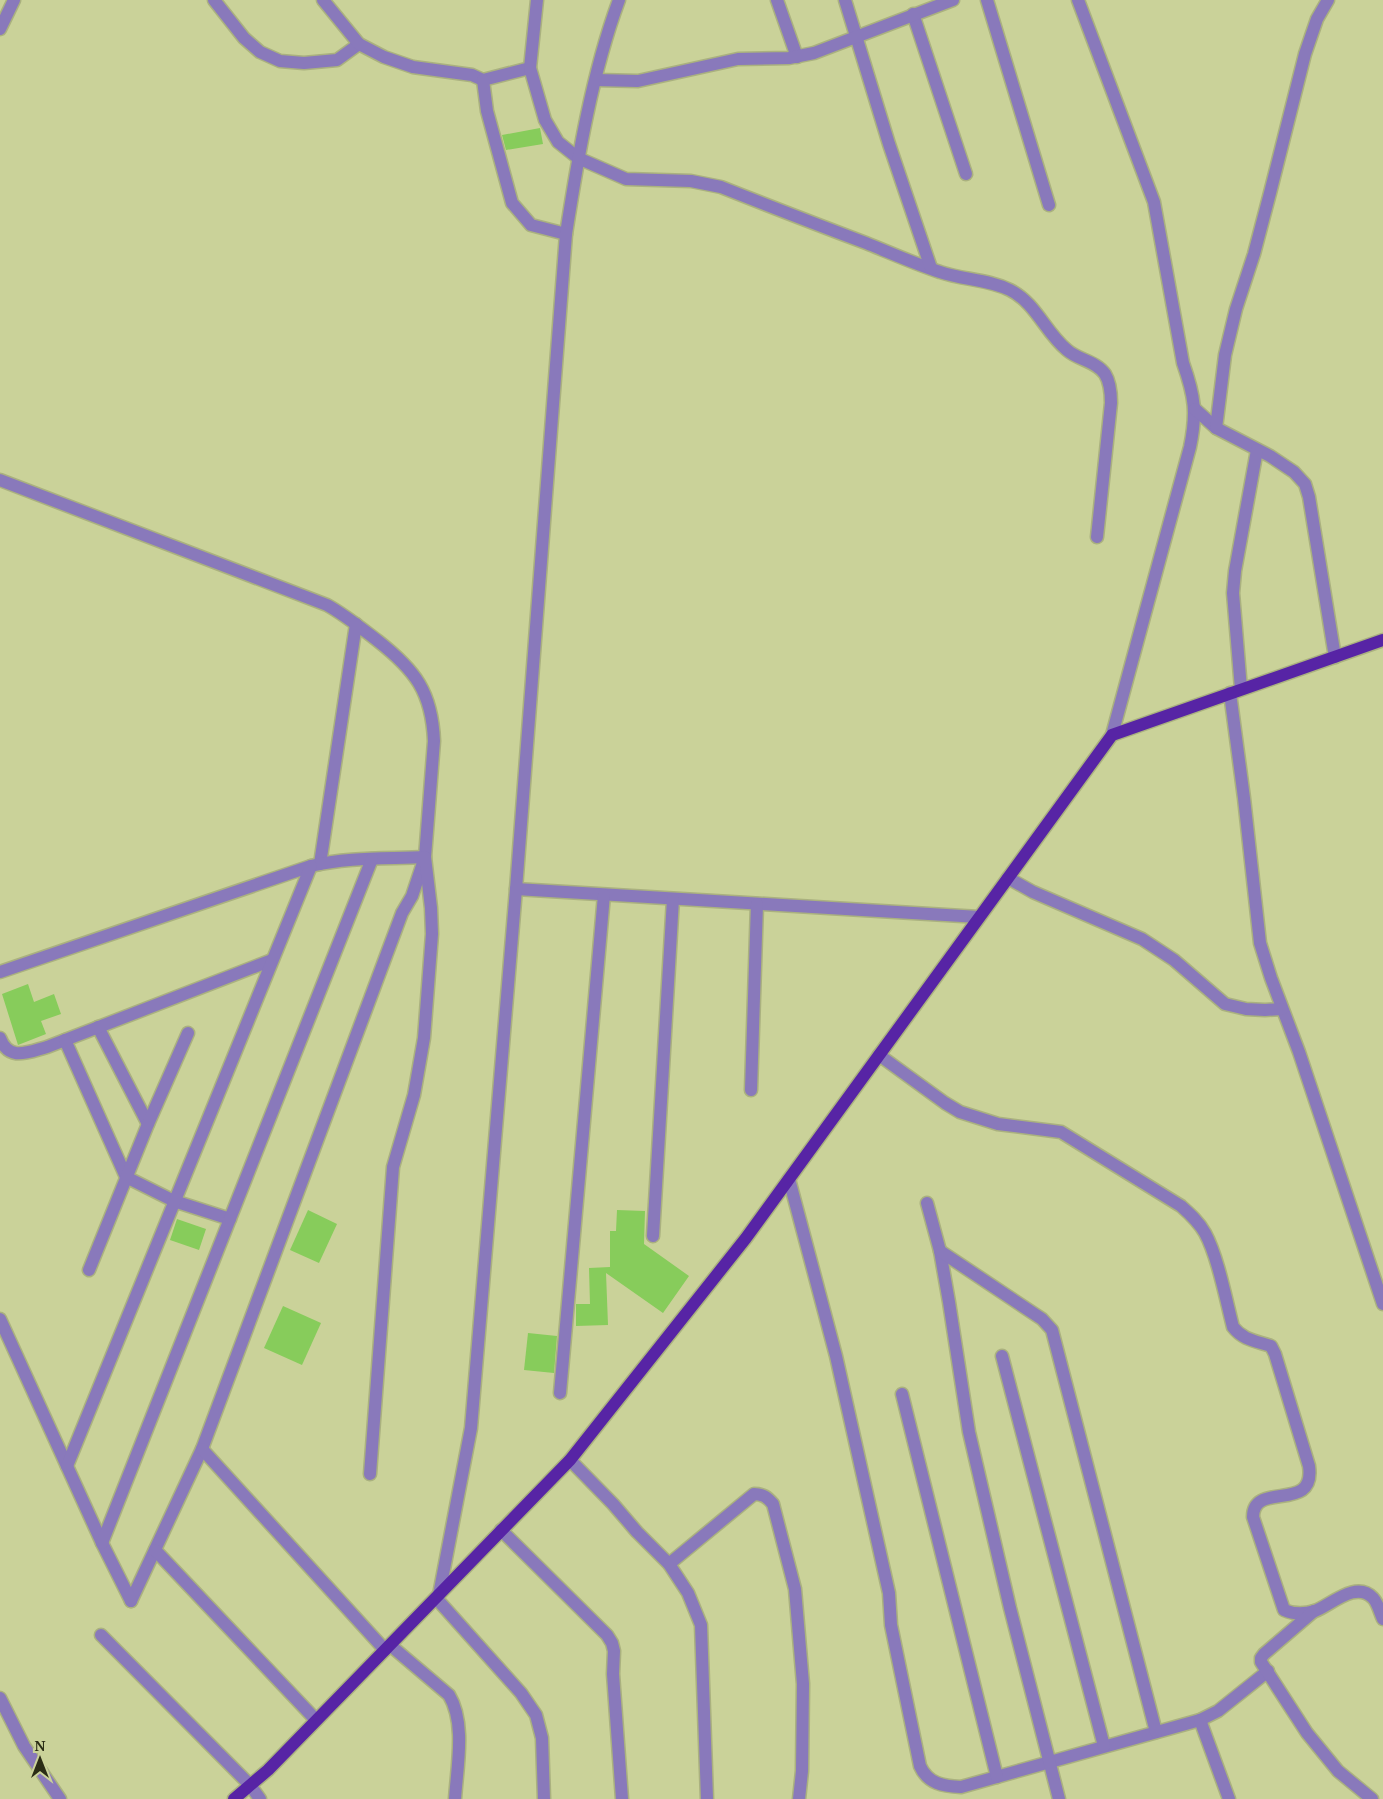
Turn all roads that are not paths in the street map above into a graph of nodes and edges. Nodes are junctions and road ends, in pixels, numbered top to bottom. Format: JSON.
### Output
{"nodes":[{"id":1,"x":14,"y":0,"type":"edge"},
{"id":2,"x":214,"y":0,"type":"edge"},
{"id":3,"x":323,"y":0,"type":"edge"},
{"id":4,"x":537,"y":0,"type":"edge"},
{"id":5,"x":619,"y":0,"type":"edge"},
{"id":6,"x":777,"y":0,"type":"edge"},
{"id":7,"x":845,"y":0,"type":"edge"},
{"id":8,"x":952,"y":0,"type":"edge"},
{"id":9,"x":987,"y":0,"type":"edge"},
{"id":10,"x":1078,"y":0,"type":"edge"},
{"id":11,"x":1328,"y":0,"type":"edge"},
{"id":12,"x":918,"y":8,"type":"edge"},
{"id":13,"x":0,"y":29,"type":"edge"},
{"id":14,"x":857,"y":36,"type":"junction"},
{"id":15,"x":359,"y":44,"type":"junction"},
{"id":16,"x":797,"y":56,"type":"junction"},
{"id":17,"x":530,"y":68,"type":"junction"},
{"id":18,"x":483,"y":80,"type":"junction"},
{"id":19,"x":596,"y":80,"type":"junction"},
{"id":20,"x":578,"y":158,"type":"junction"},
{"id":21,"x":966,"y":174,"type":"dead end"},
{"id":22,"x":1049,"y":205,"type":"dead end"},
{"id":23,"x":566,"y":234,"type":"junction"},
{"id":24,"x":930,"y":268,"type":"junction"},
{"id":25,"x":1195,"y":409,"type":"junction"},
{"id":26,"x":1216,"y":428,"type":"junction"},
{"id":27,"x":1257,"y":450,"type":"junction"},
{"id":28,"x":0,"y":480,"type":"edge"},
{"id":29,"x":1097,"y":537,"type":"dead end"},
{"id":30,"x":356,"y":624,"type":"junction"},
{"id":31,"x":1383,"y":640,"type":"edge"},
{"id":32,"x":1334,"y":656,"type":"junction"},
{"id":33,"x":1236,"y":691,"type":"junction"},
{"id":34,"x":1112,"y":734,"type":"junction"},
{"id":35,"x":425,"y":857,"type":"junction"},
{"id":36,"x":372,"y":859,"type":"junction"},
{"id":37,"x":315,"y":865,"type":"junction"},
{"id":38,"x":1008,"y":878,"type":"junction"},
{"id":39,"x":516,"y":889,"type":"junction"},
{"id":40,"x":604,"y":895,"type":"junction"},
{"id":41,"x":673,"y":899,"type":"junction"},
{"id":42,"x":757,"y":904,"type":"junction"},
{"id":43,"x":979,"y":918,"type":"junction"},
{"id":44,"x":272,"y":960,"type":"junction"},
{"id":45,"x":0,"y":972,"type":"edge"},
{"id":46,"x":1282,"y":1009,"type":"junction"},
{"id":47,"x":98,"y":1027,"type":"junction"},
{"id":48,"x":188,"y":1033,"type":"dead end"},
{"id":49,"x":0,"y":1038,"type":"edge"},
{"id":50,"x":65,"y":1040,"type":"junction"},
{"id":51,"x":879,"y":1055,"type":"junction"},
{"id":52,"x":750,"y":1090,"type":"dead end"},
{"id":53,"x":148,"y":1124,"type":"junction"},
{"id":54,"x":126,"y":1177,"type":"junction"},
{"id":55,"x":789,"y":1179,"type":"junction"},
{"id":56,"x":174,"y":1201,"type":"junction"},
{"id":57,"x":927,"y":1203,"type":"dead end"},
{"id":58,"x":230,"y":1219,"type":"junction"},
{"id":59,"x":653,"y":1236,"type":"dead end"},
{"id":60,"x":940,"y":1251,"type":"junction"},
{"id":61,"x":89,"y":1270,"type":"dead end"},
{"id":62,"x":1383,"y":1304,"type":"edge"},
{"id":63,"x":0,"y":1319,"type":"edge"},
{"id":64,"x":1002,"y":1356,"type":"dead end"},
{"id":65,"x":560,"y":1393,"type":"dead end"},
{"id":66,"x":902,"y":1394,"type":"dead end"},
{"id":67,"x":202,"y":1449,"type":"junction"},
{"id":68,"x":570,"y":1460,"type":"junction"},
{"id":69,"x":67,"y":1466,"type":"junction"},
{"id":70,"x":370,"y":1474,"type":"dead end"},
{"id":71,"x":502,"y":1530,"type":"junction"},
{"id":72,"x":102,"y":1544,"type":"junction"},
{"id":73,"x":155,"y":1550,"type":"junction"},
{"id":74,"x":669,"y":1564,"type":"junction"},
{"id":75,"x":437,"y":1596,"type":"junction"},
{"id":76,"x":1314,"y":1611,"type":"junction"},
{"id":77,"x":1383,"y":1619,"type":"edge"},
{"id":78,"x":102,"y":1635,"type":"dead end"},
{"id":79,"x":387,"y":1648,"type":"junction"},
{"id":80,"x":1268,"y":1671,"type":"junction"},
{"id":81,"x":0,"y":1698,"type":"edge"},
{"id":82,"x":316,"y":1720,"type":"junction"},
{"id":83,"x":1200,"y":1720,"type":"junction"},
{"id":84,"x":1156,"y":1732,"type":"junction"},
{"id":85,"x":1104,"y":1746,"type":"junction"},
{"id":86,"x":1050,"y":1762,"type":"junction"},
{"id":87,"x":997,"y":1777,"type":"junction"},
{"id":88,"x":250,"y":1785,"type":"junction"},
{"id":89,"x":60,"y":1799,"type":"edge"},
{"id":90,"x":234,"y":1799,"type":"edge"},
{"id":91,"x":260,"y":1799,"type":"edge"},
{"id":92,"x":455,"y":1799,"type":"edge"},
{"id":93,"x":544,"y":1799,"type":"edge"},
{"id":94,"x":622,"y":1799,"type":"edge"},
{"id":95,"x":707,"y":1799,"type":"edge"},
{"id":96,"x":800,"y":1799,"type":"edge"},
{"id":97,"x":1058,"y":1799,"type":"edge"},
{"id":98,"x":1229,"y":1799,"type":"edge"},
{"id":99,"x":1372,"y":1799,"type":"edge"}],
"edges":[{"from":1,"to":13,"type":"street"},
{"from":2,"to":15,"type":"street"},
{"from":3,"to":15,"type":"street"},
{"from":4,"to":17,"type":"street"},
{"from":5,"to":19,"type":"street"},
{"from":6,"to":16,"type":"street"},
{"from":7,"to":14,"type":"street"},
{"from":8,"to":12,"type":"street"},
{"from":9,"to":22,"type":"street"},
{"from":10,"to":25,"type":"street"},
{"from":11,"to":26,"type":"street"},
{"from":12,"to":14,"type":"street"},
{"from":12,"to":21,"type":"street"},
{"from":14,"to":16,"type":"street"},
{"from":14,"to":24,"type":"street"},
{"from":15,"to":18,"type":"street"},
{"from":16,"to":19,"type":"street"},
{"from":17,"to":18,"type":"street"},
{"from":17,"to":20,"type":"street"},
{"from":18,"to":23,"type":"street"},
{"from":19,"to":20,"type":"street"},
{"from":20,"to":23,"type":"street"},
{"from":20,"to":24,"type":"street"},
{"from":23,"to":39,"type":"street"},
{"from":24,"to":29,"type":"street"},
{"from":25,"to":26,"type":"street"},
{"from":25,"to":34,"type":"street"},
{"from":26,"to":27,"type":"street"},
{"from":27,"to":32,"type":"street"},
{"from":27,"to":33,"type":"street"},
{"from":28,"to":30,"type":"street"},
{"from":30,"to":35,"type":"street"},
{"from":30,"to":37,"type":"street"},
{"from":31,"to":32,"type":"main road"},
{"from":32,"to":33,"type":"main road"},
{"from":33,"to":34,"type":"main road"},
{"from":33,"to":46,"type":"street"},
{"from":34,"to":38,"type":"main road"},
{"from":35,"to":36,"type":"street"},
{"from":35,"to":67,"type":"street"},
{"from":35,"to":70,"type":"street"},
{"from":36,"to":37,"type":"street"},
{"from":36,"to":58,"type":"street"},
{"from":37,"to":44,"type":"street"},
{"from":37,"to":45,"type":"street"},
{"from":38,"to":43,"type":"main road"},
{"from":38,"to":46,"type":"street"},
{"from":39,"to":40,"type":"street"},
{"from":39,"to":75,"type":"street"},
{"from":40,"to":41,"type":"street"},
{"from":40,"to":65,"type":"street"},
{"from":41,"to":42,"type":"street"},
{"from":41,"to":59,"type":"street"},
{"from":42,"to":43,"type":"street"},
{"from":42,"to":52,"type":"street"},
{"from":43,"to":51,"type":"main road"},
{"from":44,"to":47,"type":"street"},
{"from":44,"to":56,"type":"street"},
{"from":46,"to":62,"type":"street"},
{"from":47,"to":50,"type":"street"},
{"from":47,"to":53,"type":"street"},
{"from":48,"to":53,"type":"street"},
{"from":49,"to":50,"type":"street"},
{"from":50,"to":54,"type":"street"},
{"from":51,"to":55,"type":"main road"},
{"from":51,"to":76,"type":"street"},
{"from":53,"to":54,"type":"street"},
{"from":54,"to":56,"type":"street"},
{"from":54,"to":61,"type":"street"},
{"from":55,"to":68,"type":"main road"},
{"from":55,"to":87,"type":"street"},
{"from":56,"to":58,"type":"street"},
{"from":56,"to":69,"type":"street"},
{"from":57,"to":60,"type":"street"},
{"from":58,"to":72,"type":"street"},
{"from":60,"to":84,"type":"street"},
{"from":60,"to":86,"type":"street"},
{"from":63,"to":69,"type":"street"},
{"from":64,"to":85,"type":"street"},
{"from":66,"to":87,"type":"street"},
{"from":67,"to":73,"type":"street"},
{"from":67,"to":79,"type":"street"},
{"from":68,"to":71,"type":"main road"},
{"from":68,"to":74,"type":"street"},
{"from":69,"to":72,"type":"street"},
{"from":71,"to":75,"type":"main road"},
{"from":71,"to":94,"type":"street"},
{"from":72,"to":73,"type":"street"},
{"from":73,"to":82,"type":"street"},
{"from":74,"to":95,"type":"street"},
{"from":74,"to":96,"type":"street"},
{"from":75,"to":79,"type":"main road"},
{"from":75,"to":93,"type":"street"},
{"from":76,"to":77,"type":"street"},
{"from":76,"to":80,"type":"street"},
{"from":78,"to":88,"type":"street"},
{"from":79,"to":82,"type":"main road"},
{"from":79,"to":92,"type":"street"},
{"from":80,"to":83,"type":"street"},
{"from":80,"to":99,"type":"street"},
{"from":81,"to":89,"type":"street"},
{"from":82,"to":88,"type":"main road"},
{"from":83,"to":84,"type":"street"},
{"from":83,"to":98,"type":"street"},
{"from":84,"to":85,"type":"street"},
{"from":85,"to":86,"type":"street"},
{"from":86,"to":87,"type":"street"},
{"from":86,"to":97,"type":"street"},
{"from":88,"to":90,"type":"main road"},
{"from":88,"to":91,"type":"street"}]}
